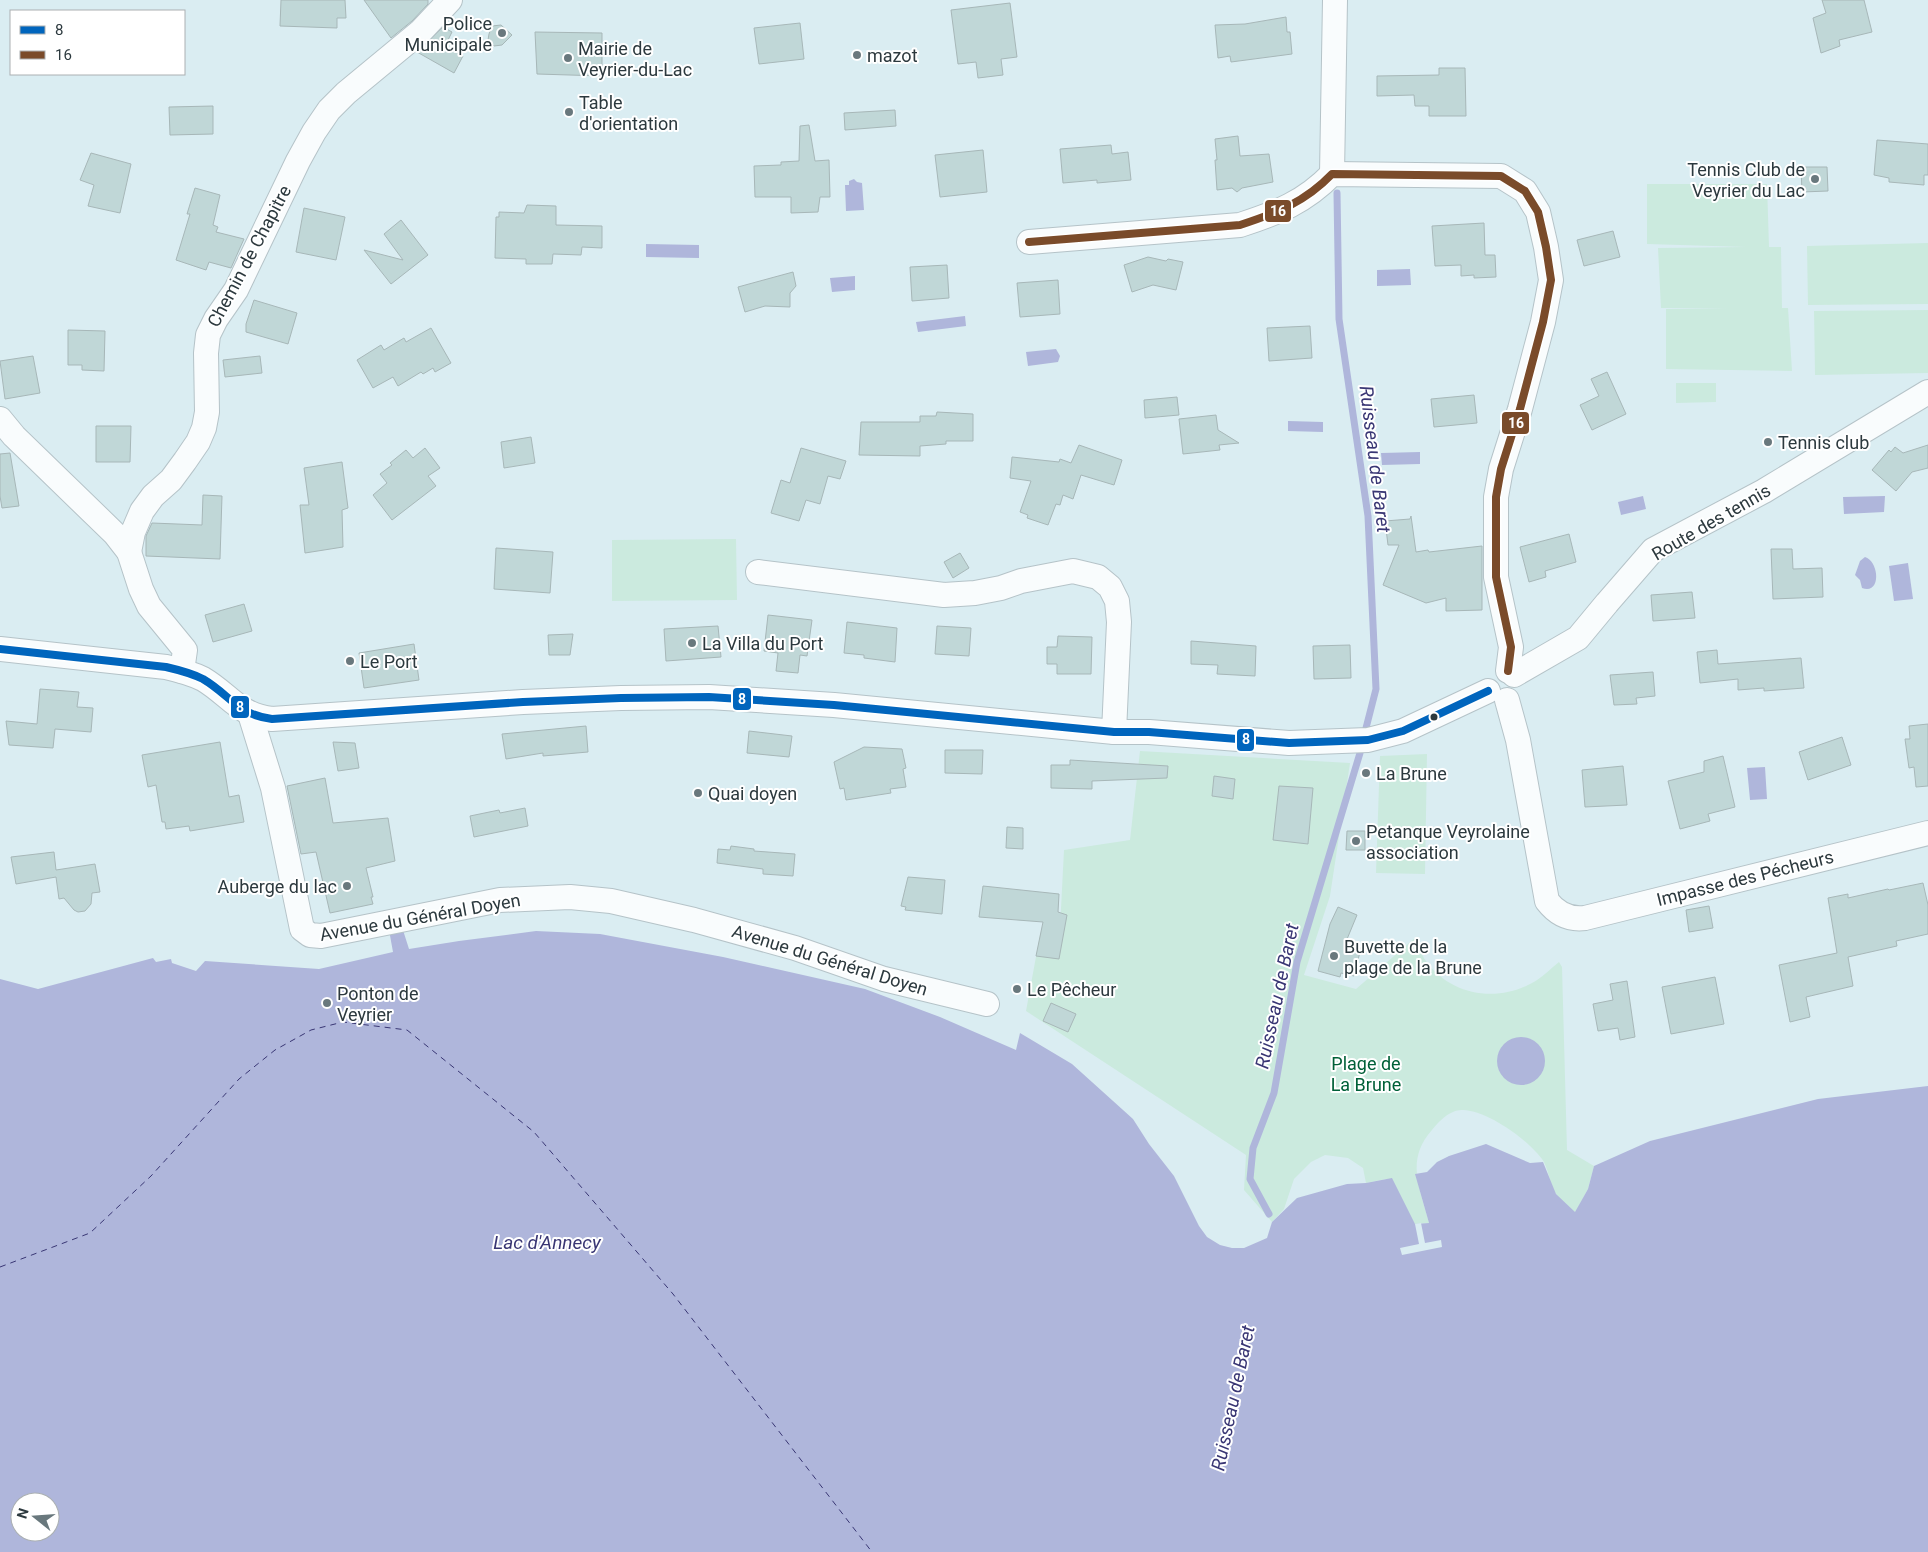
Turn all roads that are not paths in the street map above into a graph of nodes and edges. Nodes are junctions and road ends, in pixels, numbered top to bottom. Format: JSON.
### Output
{"nodes":[{"id":1,"x":450,"y":0,"type":"edge"},
{"id":2,"x":1335,"y":0,"type":"edge"},
{"id":3,"x":1332,"y":174,"type":"junction"},
{"id":4,"x":1029,"y":242,"type":"dead end"},
{"id":5,"x":1928,"y":392,"type":"edge"},
{"id":6,"x":0,"y":419,"type":"edge"},
{"id":7,"x":129,"y":552,"type":"junction"},
{"id":8,"x":758,"y":572,"type":"dead end"},
{"id":9,"x":0,"y":649,"type":"edge"},
{"id":10,"x":182,"y":671,"type":"junction"},
{"id":11,"x":1511,"y":673,"type":"junction"},
{"id":12,"x":1498,"y":696,"type":"junction"},
{"id":13,"x":250,"y":714,"type":"junction"},
{"id":14,"x":1114,"y":732,"type":"junction"},
{"id":15,"x":1928,"y":833,"type":"edge"},
{"id":16,"x":987,"y":1004,"type":"dead end"}],
"edges":[{"from":1,"to":7,"type":"street","name":"Chemin de Chapitre"},
{"from":2,"to":3,"type":"street"},
{"from":3,"to":4,"type":"street"},
{"from":3,"to":11,"type":"street"},
{"from":5,"to":11,"type":"street","name":"Route des tennis"},
{"from":6,"to":7,"type":"street"},
{"from":7,"to":10,"type":"street"},
{"from":8,"to":14,"type":"street"},
{"from":9,"to":10,"type":"street"},
{"from":10,"to":13,"type":"street"},
{"from":11,"to":12,"type":"street"},
{"from":12,"to":14,"type":"street"},
{"from":12,"to":15,"type":"street","name":"Impasse des Pécheurs"},
{"from":13,"to":14,"type":"street"},
{"from":13,"to":16,"type":"street","name":"Avenue du Général Doyen"}]}
